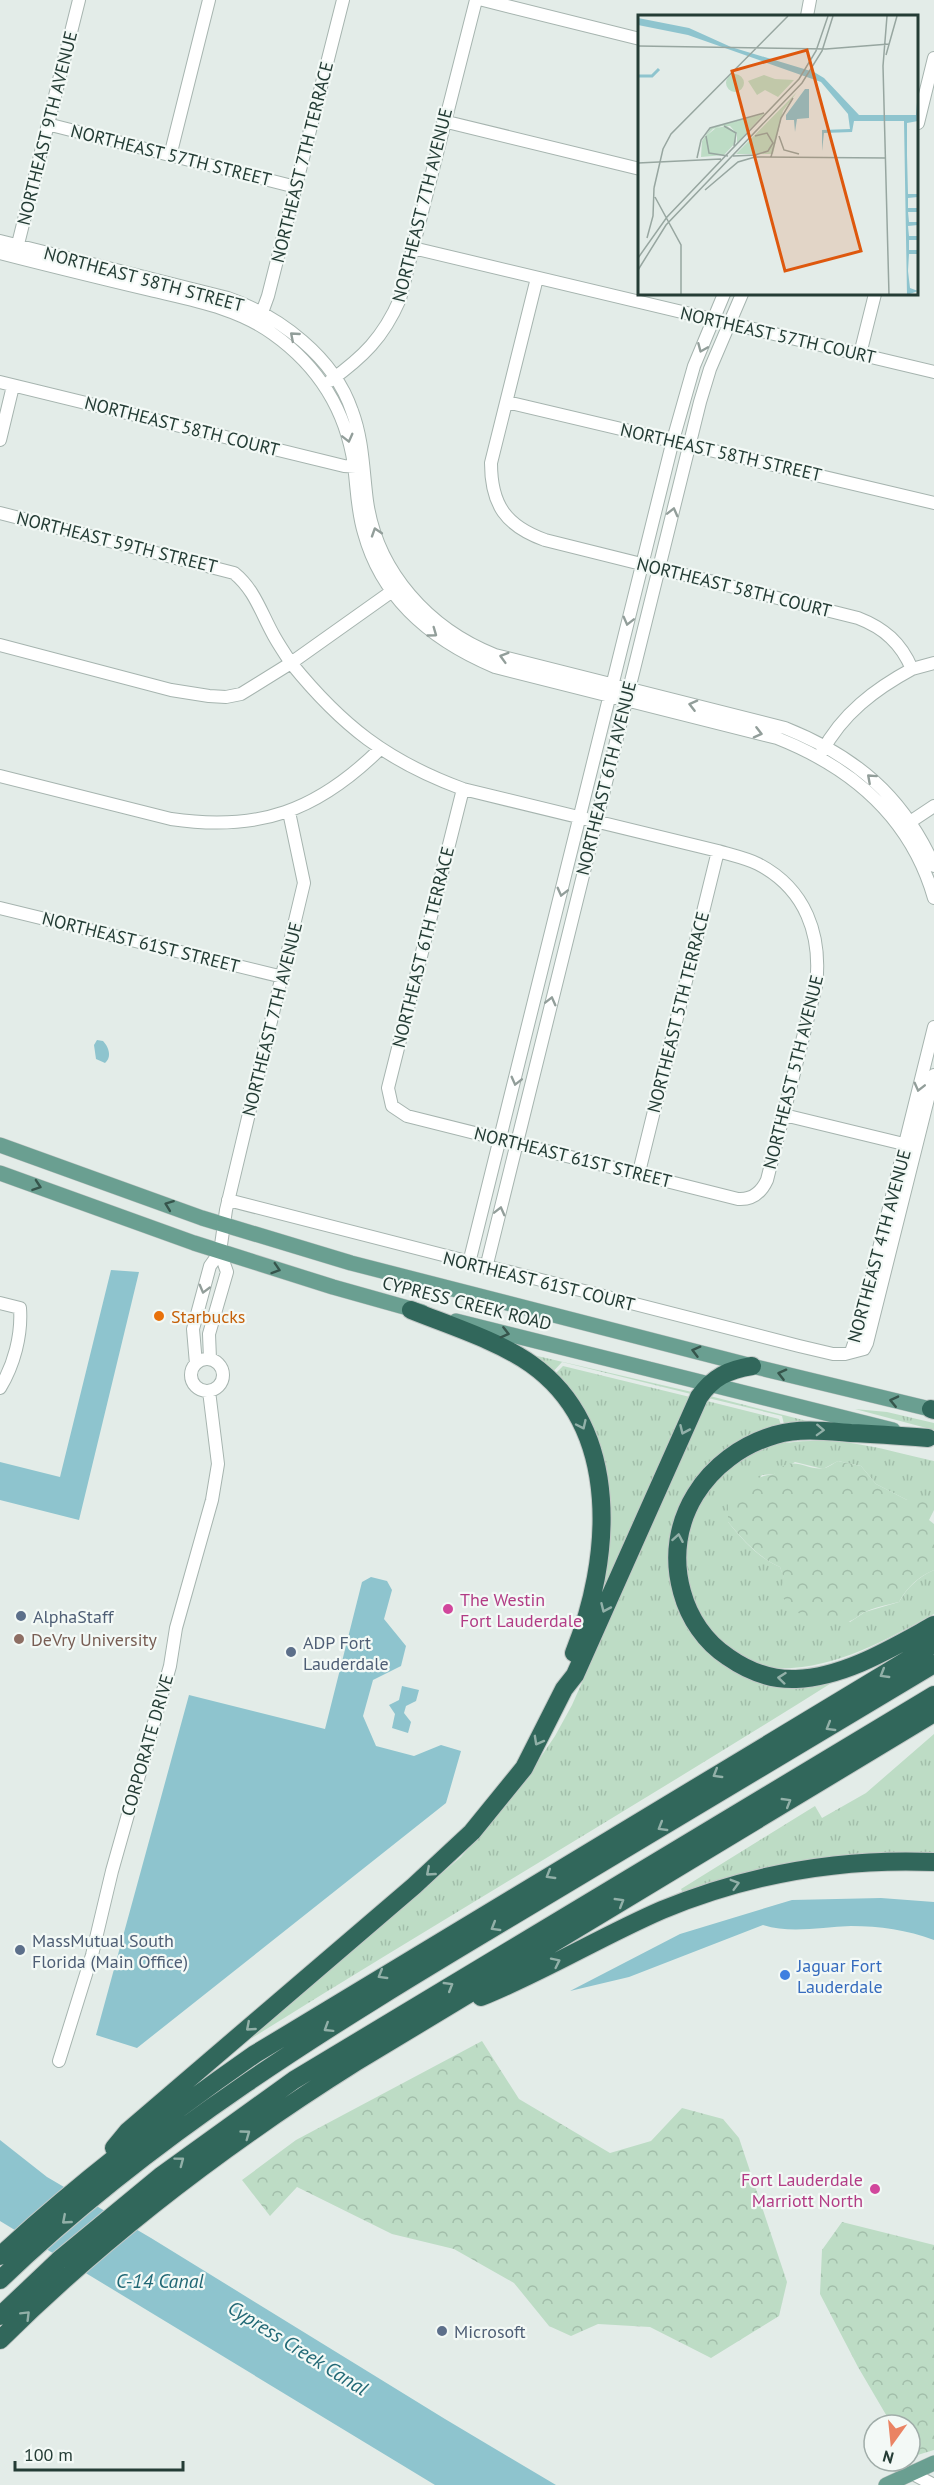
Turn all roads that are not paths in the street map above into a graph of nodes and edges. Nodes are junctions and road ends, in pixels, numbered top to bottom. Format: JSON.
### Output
{"nodes":[{"id":1,"x":79,"y":0,"type":"edge"},
{"id":2,"x":209,"y":0,"type":"edge"},
{"id":3,"x":343,"y":0,"type":"edge"},
{"id":4,"x":476,"y":0,"type":"edge"},
{"id":5,"x":483,"y":0,"type":"edge"},
{"id":6,"x":810,"y":0,"type":"edge"},
{"id":7,"x":807,"y":15,"type":"edge"},
{"id":8,"x":638,"y":39,"type":"edge"},
{"id":9,"x":934,"y":58,"type":"edge"},
{"id":10,"x":919,"y":119,"type":"edge"},
{"id":11,"x":443,"y":121,"type":"junction"},
{"id":12,"x":47,"y":124,"type":"junction"},
{"id":13,"x":170,"y":156,"type":"junction"},
{"id":14,"x":638,"y":169,"type":"edge"},
{"id":15,"x":296,"y":187,"type":"junction"},
{"id":16,"x":0,"y":241,"type":"edge"},
{"id":17,"x":413,"y":248,"type":"junction"},
{"id":18,"x":16,"y":251,"type":"junction"},
{"id":19,"x":0,"y":253,"type":"edge"},
{"id":20,"x":537,"y":278,"type":"junction"},
{"id":21,"x":723,"y":296,"type":"edge"},
{"id":22,"x":741,"y":296,"type":"edge"},
{"id":23,"x":874,"y":296,"type":"edge"},
{"id":24,"x":260,"y":317,"type":"junction"},
{"id":25,"x":714,"y":320,"type":"junction"},
{"id":26,"x":731,"y":324,"type":"junction"},
{"id":27,"x":860,"y":354,"type":"junction"},
{"id":28,"x":934,"y":372,"type":"edge"},
{"id":29,"x":330,"y":381,"type":"junction"},
{"id":30,"x":0,"y":382,"type":"edge"},
{"id":31,"x":14,"y":386,"type":"junction"},
{"id":32,"x":507,"y":402,"type":"junction"},
{"id":33,"x":0,"y":440,"type":"edge"},
{"id":34,"x":673,"y":440,"type":"junction"},
{"id":35,"x":689,"y":444,"type":"junction"},
{"id":36,"x":359,"y":467,"type":"junction"},
{"id":37,"x":934,"y":503,"type":"edge"},
{"id":38,"x":0,"y":513,"type":"edge"},
{"id":39,"x":643,"y":564,"type":"junction"},
{"id":40,"x":659,"y":568,"type":"junction"},
{"id":41,"x":396,"y":588,"type":"junction"},
{"id":42,"x":0,"y":645,"type":"edge"},
{"id":43,"x":291,"y":663,"type":"junction"},
{"id":44,"x":934,"y":663,"type":"edge"},
{"id":45,"x":912,"y":669,"type":"junction"},
{"id":46,"x":611,"y":691,"type":"junction"},
{"id":47,"x":627,"y":695,"type":"junction"},
{"id":48,"x":380,"y":749,"type":"junction"},
{"id":49,"x":823,"y":751,"type":"junction"},
{"id":50,"x":0,"y":776,"type":"edge"},
{"id":51,"x":463,"y":789,"type":"junction"},
{"id":52,"x":934,"y":806,"type":"edge"},
{"id":53,"x":289,"y":812,"type":"junction"},
{"id":54,"x":580,"y":818,"type":"junction"},
{"id":55,"x":596,"y":821,"type":"junction"},
{"id":56,"x":905,"y":825,"type":"junction"},
{"id":57,"x":718,"y":851,"type":"junction"},
{"id":58,"x":934,"y":866,"type":"edge"},
{"id":59,"x":934,"y":898,"type":"edge"},
{"id":60,"x":0,"y":908,"type":"edge"},
{"id":61,"x":283,"y":977,"type":"junction"},
{"id":62,"x":934,"y":1030,"type":"edge"},
{"id":63,"x":934,"y":1075,"type":"edge"},
{"id":64,"x":392,"y":1106,"type":"joint"},
{"id":65,"x":784,"y":1115,"type":"junction"},
{"id":66,"x":502,"y":1139,"type":"junction"},
{"id":67,"x":516,"y":1142,"type":"junction"},
{"id":68,"x":0,"y":1145,"type":"edge"},
{"id":69,"x":910,"y":1145,"type":"junction"},
{"id":70,"x":639,"y":1172,"type":"junction"},
{"id":71,"x":0,"y":1173,"type":"edge"},
{"id":72,"x":756,"y":1196,"type":"joint"},
{"id":73,"x":228,"y":1200,"type":"junction"},
{"id":74,"x":224,"y":1225,"type":"junction"},
{"id":75,"x":220,"y":1252,"type":"junction"},
{"id":76,"x":469,"y":1263,"type":"junction"},
{"id":77,"x":486,"y":1268,"type":"junction"},
{"id":78,"x":0,"y":1303,"type":"edge"},
{"id":79,"x":411,"y":1310,"type":"junction"},
{"id":80,"x":851,"y":1352,"type":"joint"},
{"id":81,"x":210,"y":1359,"type":"junction"},
{"id":82,"x":196,"y":1364,"type":"junction"},
{"id":83,"x":752,"y":1366,"type":"junction"},
{"id":84,"x":708,"y":1384,"type":"junction"},
{"id":85,"x":0,"y":1388,"type":"edge"},
{"id":86,"x":209,"y":1391,"type":"junction"},
{"id":87,"x":933,"y":1410,"type":"edge"},
{"id":88,"x":931,"y":1439,"type":"edge"},
{"id":89,"x":934,"y":1625,"type":"edge"},
{"id":90,"x":934,"y":1644,"type":"edge"},
{"id":91,"x":934,"y":1664,"type":"edge"},
{"id":92,"x":564,"y":1689,"type":"junction"},
{"id":93,"x":934,"y":1695,"type":"edge"},
{"id":94,"x":934,"y":1713,"type":"edge"},
{"id":95,"x":934,"y":1862,"type":"edge"},
{"id":96,"x":426,"y":2019,"type":"junction"},
{"id":97,"x":59,"y":2061,"type":"dead end"},
{"id":98,"x":94,"y":2173,"type":"junction"},
{"id":99,"x":142,"y":2202,"type":"junction"},
{"id":100,"x":4,"y":2268,"type":"edge"},
{"id":101,"x":44,"y":2286,"type":"junction"},
{"id":102,"x":0,"y":2316,"type":"edge"},
{"id":103,"x":0,"y":2340,"type":"edge"},
{"id":104,"x":934,"y":2463,"type":"edge"},
{"id":105,"x":913,"y":2474,"type":"junction"},
{"id":106,"x":886,"y":2485,"type":"edge"},
{"id":107,"x":934,"y":2485,"type":"edge"}],
"edges":[{"from":1,"to":12,"type":"street","name":"NORTHEAST 9TH AVENUE"},
{"from":2,"to":13,"type":"street"},
{"from":3,"to":15,"type":"street","name":"NORTHEAST 7TH TERRACE"},
{"from":4,"to":11,"type":"street","name":"NORTHEAST 7TH AVENUE"},
{"from":5,"to":8,"type":"street"},
{"from":6,"to":7,"type":"street"},
{"from":9,"to":10,"type":"street"},
{"from":11,"to":14,"type":"street"},
{"from":11,"to":17,"type":"street","name":"NORTHEAST 7TH AVENUE"},
{"from":12,"to":13,"type":"street","name":"NORTHEAST 57TH STREET"},
{"from":12,"to":18,"type":"street","name":"NORTHEAST 9TH AVENUE"},
{"from":13,"to":15,"type":"street","name":"NORTHEAST 57TH STREET"},
{"from":15,"to":24,"type":"street","name":"NORTHEAST 7TH TERRACE"},
{"from":16,"to":18,"type":"street","name":"NORTHEAST 58TH STREET"},
{"from":17,"to":20,"type":"street","name":"NORTHEAST 57TH COURT"},
{"from":17,"to":29,"type":"street","name":"NORTHEAST 7TH AVENUE"},
{"from":18,"to":19,"type":"street","name":"NORTHEAST 58TH STREET"},
{"from":18,"to":24,"type":"street","name":"NORTHEAST 58TH STREET"},
{"from":20,"to":25,"type":"street","name":"NORTHEAST 57TH COURT"},
{"from":20,"to":32,"type":"street"},
{"from":21,"to":25,"type":"street","name":"NORTHEAST 6TH AVENUE"},
{"from":22,"to":26,"type":"street","name":"NORTHEAST 6TH AVENUE"},
{"from":23,"to":27,"type":"street"},
{"from":24,"to":29,"type":"street","name":"NORTHEAST 58TH STREET"},
{"from":25,"to":26,"type":"street","name":"NORTHEAST 57TH COURT"},
{"from":25,"to":34,"type":"street","name":"NORTHEAST 6TH AVENUE","one_way":true},
{"from":26,"to":27,"type":"street","name":"NORTHEAST 57TH COURT"},
{"from":26,"to":35,"type":"street","name":"NORTHEAST 6TH AVENUE"},
{"from":27,"to":28,"type":"street","name":"NORTHEAST 57TH COURT"},
{"from":29,"to":36,"type":"street"},
{"from":30,"to":31,"type":"street","name":"NORTHEAST 58TH COURT"},
{"from":31,"to":33,"type":"street"},
{"from":31,"to":36,"type":"street","name":"NORTHEAST 58TH COURT"},
{"from":32,"to":34,"type":"street","name":"NORTHEAST 58TH STREET"},
{"from":32,"to":39,"type":"street","name":"NORTHEAST 58TH COURT"},
{"from":34,"to":35,"type":"street","name":"NORTHEAST 58TH STREET"},
{"from":34,"to":39,"type":"street","name":"NORTHEAST 6TH AVENUE"},
{"from":35,"to":37,"type":"street","name":"NORTHEAST 58TH STREET"},
{"from":40,"to":35,"type":"street","name":"NORTHEAST 6TH AVENUE","one_way":true},
{"from":36,"to":41,"type":"street"},
{"from":38,"to":43,"type":"street","name":"NORTHEAST 59TH STREET"},
{"from":39,"to":40,"type":"street","name":"NORTHEAST 58TH COURT"},
{"from":39,"to":46,"type":"street","name":"NORTHEAST 6TH AVENUE","one_way":true},
{"from":40,"to":45,"type":"street","name":"NORTHEAST 58TH COURT"},
{"from":40,"to":47,"type":"street","name":"NORTHEAST 6TH AVENUE"},
{"from":41,"to":43,"type":"street"},
{"from":41,"to":46,"type":"street"},
{"from":42,"to":43,"type":"street"},
{"from":43,"to":48,"type":"street","name":"NORTHEAST 59TH STREET"},
{"from":44,"to":45,"type":"street"},
{"from":45,"to":49,"type":"street"},
{"from":46,"to":47,"type":"street"},
{"from":46,"to":54,"type":"street","name":"NORTHEAST 6TH AVENUE"},
{"from":47,"to":49,"type":"street"},
{"from":47,"to":55,"type":"street","name":"NORTHEAST 6TH AVENUE"},
{"from":48,"to":51,"type":"street","name":"NORTHEAST 59TH STREET"},
{"from":48,"to":53,"type":"street"},
{"from":49,"to":56,"type":"street"},
{"from":50,"to":53,"type":"street"},
{"from":51,"to":54,"type":"street","name":"NORTHEAST 59TH STREET"},
{"from":51,"to":64,"type":"street","name":"NORTHEAST 6TH TERRACE"},
{"from":52,"to":56,"type":"street"},
{"from":53,"to":61,"type":"street","name":"NORTHEAST 7TH AVENUE"},
{"from":54,"to":55,"type":"street","name":"NORTHEAST 5TH AVENUE"},
{"from":54,"to":66,"type":"street","name":"NORTHEAST 6TH AVENUE","one_way":true},
{"from":55,"to":57,"type":"street","name":"NORTHEAST 5TH AVENUE"},
{"from":67,"to":55,"type":"street","name":"NORTHEAST 6TH AVENUE","one_way":true},
{"from":56,"to":58,"type":"street"},
{"from":56,"to":59,"type":"street"},
{"from":57,"to":65,"type":"street","name":"NORTHEAST 5TH AVENUE"},
{"from":57,"to":70,"type":"street","name":"NORTHEAST 5TH TERRACE"},
{"from":60,"to":61,"type":"street","name":"NORTHEAST 61ST STREET"},
{"from":61,"to":73,"type":"street","name":"NORTHEAST 7TH AVENUE"},
{"from":62,"to":69,"type":"street","name":"NORTHEAST 4TH AVENUE","one_way":true},
{"from":63,"to":69,"type":"street","name":"NORTHEAST 4TH AVENUE"},
{"from":64,"to":66,"type":"street","name":"NORTHEAST 61ST STREET"},
{"from":65,"to":69,"type":"street"},
{"from":65,"to":72,"type":"street","name":"NORTHEAST 5TH AVENUE"},
{"from":66,"to":67,"type":"street","name":"NORTHEAST 61ST STREET"},
{"from":66,"to":76,"type":"street","name":"NORTHEAST 6TH AVENUE"},
{"from":67,"to":70,"type":"street","name":"NORTHEAST 61ST STREET"},
{"from":77,"to":67,"type":"street","name":"NORTHEAST 6TH AVENUE","one_way":true},
{"from":74,"to":68,"type":"main road","name":"CYPRESS CREEK ROAD","one_way":true},
{"from":69,"to":80,"type":"street","name":"NORTHEAST 4TH AVENUE"},
{"from":70,"to":72,"type":"street","name":"NORTHEAST 61ST STREET"},
{"from":71,"to":75,"type":"main road","name":"CYPRESS CREEK ROAD","one_way":true},
{"from":73,"to":74,"type":"street","name":"NORTHEAST 7TH AVENUE"},
{"from":73,"to":76,"type":"street","name":"NORTHEAST 61ST COURT"},
{"from":74,"to":75,"type":"street"},
{"from":83,"to":74,"type":"main road","name":"CYPRESS CREEK ROAD","one_way":true},
{"from":75,"to":79,"type":"main road","name":"CYPRESS CREEK ROAD","one_way":true},
{"from":75,"to":81,"type":"street"},
{"from":75,"to":82,"type":"street","one_way":true},
{"from":76,"to":77,"type":"street","name":"NORTHEAST 61ST COURT"},
{"from":77,"to":80,"type":"street","name":"NORTHEAST 61ST COURT"},
{"from":78,"to":85,"type":"street"},
{"from":79,"to":84,"type":"main road","name":"CYPRESS CREEK ROAD","one_way":true},
{"from":79,"to":92,"type":"highway","one_way":true},
{"from":81,"to":82,"type":"street"},
{"from":81,"to":86,"type":"street"},
{"from":82,"to":86,"type":"street"},
{"from":83,"to":84,"type":"highway"},
{"from":87,"to":83,"type":"main road","name":"CYPRESS CREEK ROAD","one_way":true},
{"from":84,"to":88,"type":"main road","name":"CYPRESS CREEK ROAD"},
{"from":84,"to":92,"type":"highway","one_way":true},
{"from":86,"to":97,"type":"street","name":"CORPORATE DRIVE"},
{"from":89,"to":88,"type":"highway","one_way":true},
{"from":90,"to":98,"type":"highway","one_way":true},
{"from":91,"to":100,"type":"highway","one_way":true},
{"from":92,"to":98,"type":"highway","one_way":true},
{"from":99,"to":93,"type":"highway","one_way":true},
{"from":96,"to":94,"type":"highway","one_way":true},
{"from":96,"to":95,"type":"highway","one_way":true},
{"from":99,"to":96,"type":"highway","one_way":true},
{"from":98,"to":100,"type":"highway"},
{"from":99,"to":101,"type":"highway"},
{"from":101,"to":102,"type":"highway"},
{"from":103,"to":101,"type":"highway","one_way":true},
{"from":104,"to":105,"type":"main road"},
{"from":105,"to":106,"type":"main road"},
{"from":105,"to":107,"type":"street"}]}
